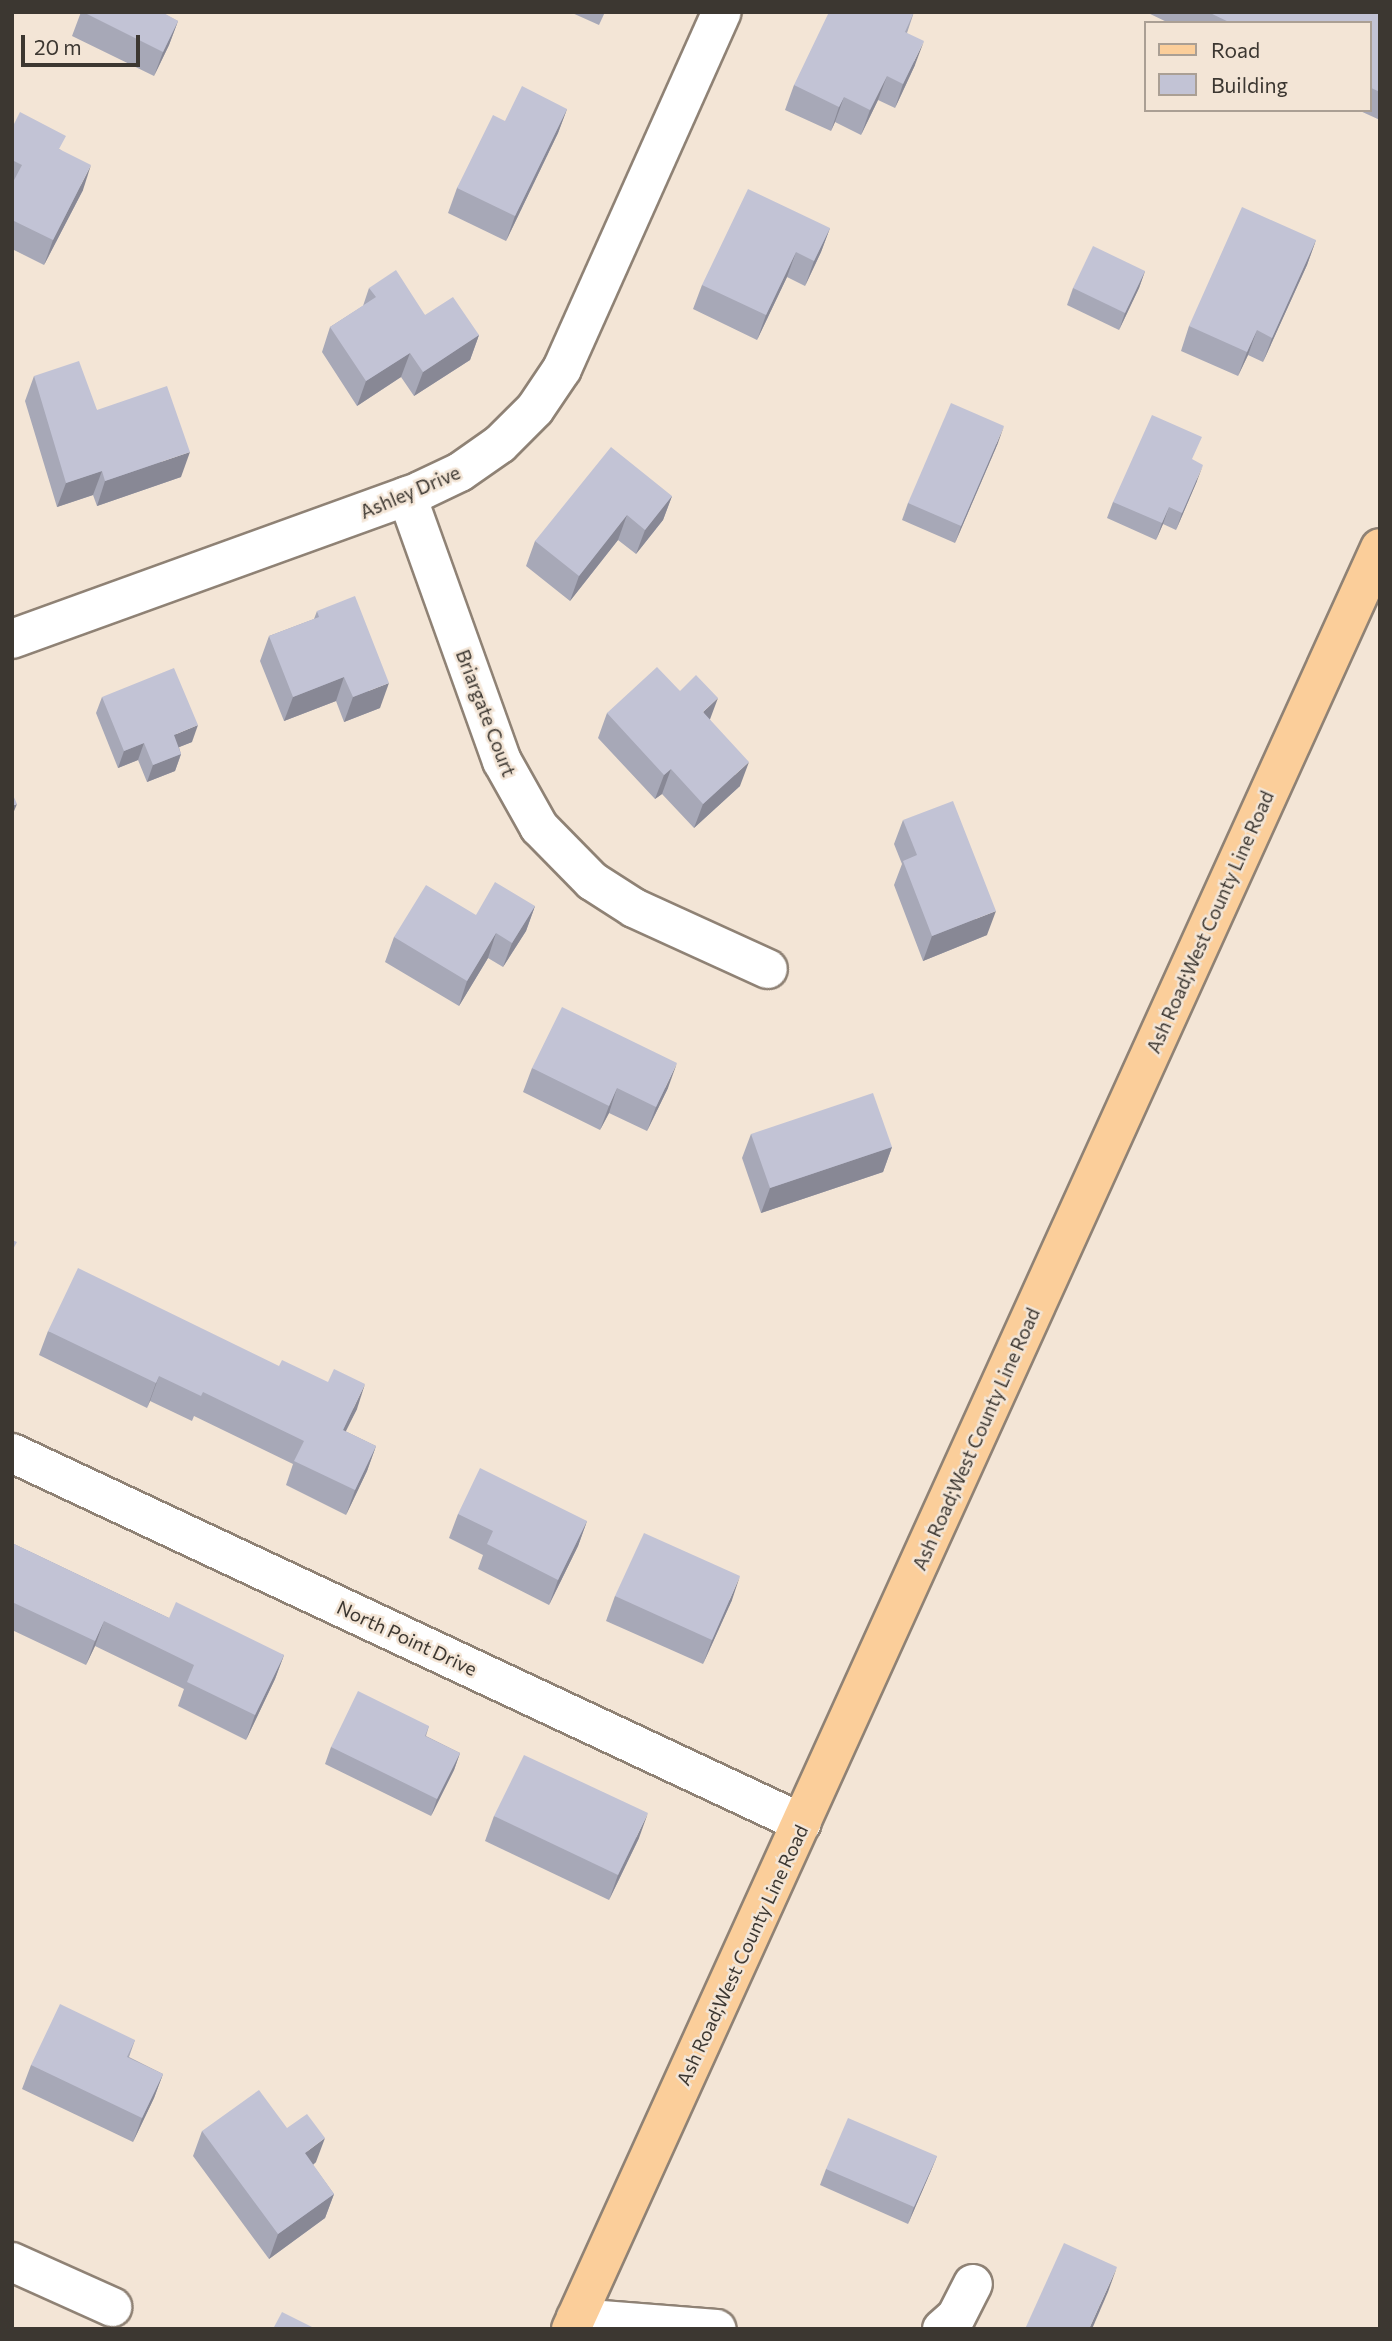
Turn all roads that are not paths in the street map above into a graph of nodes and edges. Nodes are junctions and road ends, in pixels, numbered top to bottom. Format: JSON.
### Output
{"nodes":[{"id":1,"x":722,"y":12,"type":"edge"},
{"id":2,"x":407,"y":496,"type":"junction"},
{"id":3,"x":1380,"y":548,"type":"edge"},
{"id":4,"x":12,"y":639,"type":"edge"},
{"id":5,"x":768,"y":969,"type":"dead end"},
{"id":6,"x":12,"y":1454,"type":"edge"},
{"id":7,"x":802,"y":1823,"type":"junction"},
{"id":8,"x":12,"y":2262,"type":"edge"},
{"id":9,"x":973,"y":2284,"type":"dead end"},
{"id":10,"x":112,"y":2307,"type":"dead end"},
{"id":11,"x":574,"y":2323,"type":"edge"},
{"id":12,"x":717,"y":2329,"type":"edge"},
{"id":13,"x":942,"y":2329,"type":"edge"}],
"edges":[{"from":1,"to":2,"type":"street","name":"Ashley Drive"},
{"from":2,"to":4,"type":"street","name":"Ashley Drive"},
{"from":2,"to":5,"type":"street","name":"Briargate Court"},
{"from":3,"to":7,"type":"main road","name":"Ash Road;West County Line Road"},
{"from":6,"to":7,"type":"street","name":"North Point Drive"},
{"from":7,"to":11,"type":"main road","name":"Ash Road;West County Line Road"},
{"from":8,"to":10,"type":"street"},
{"from":9,"to":13,"type":"street"},
{"from":11,"to":12,"type":"street"}]}
